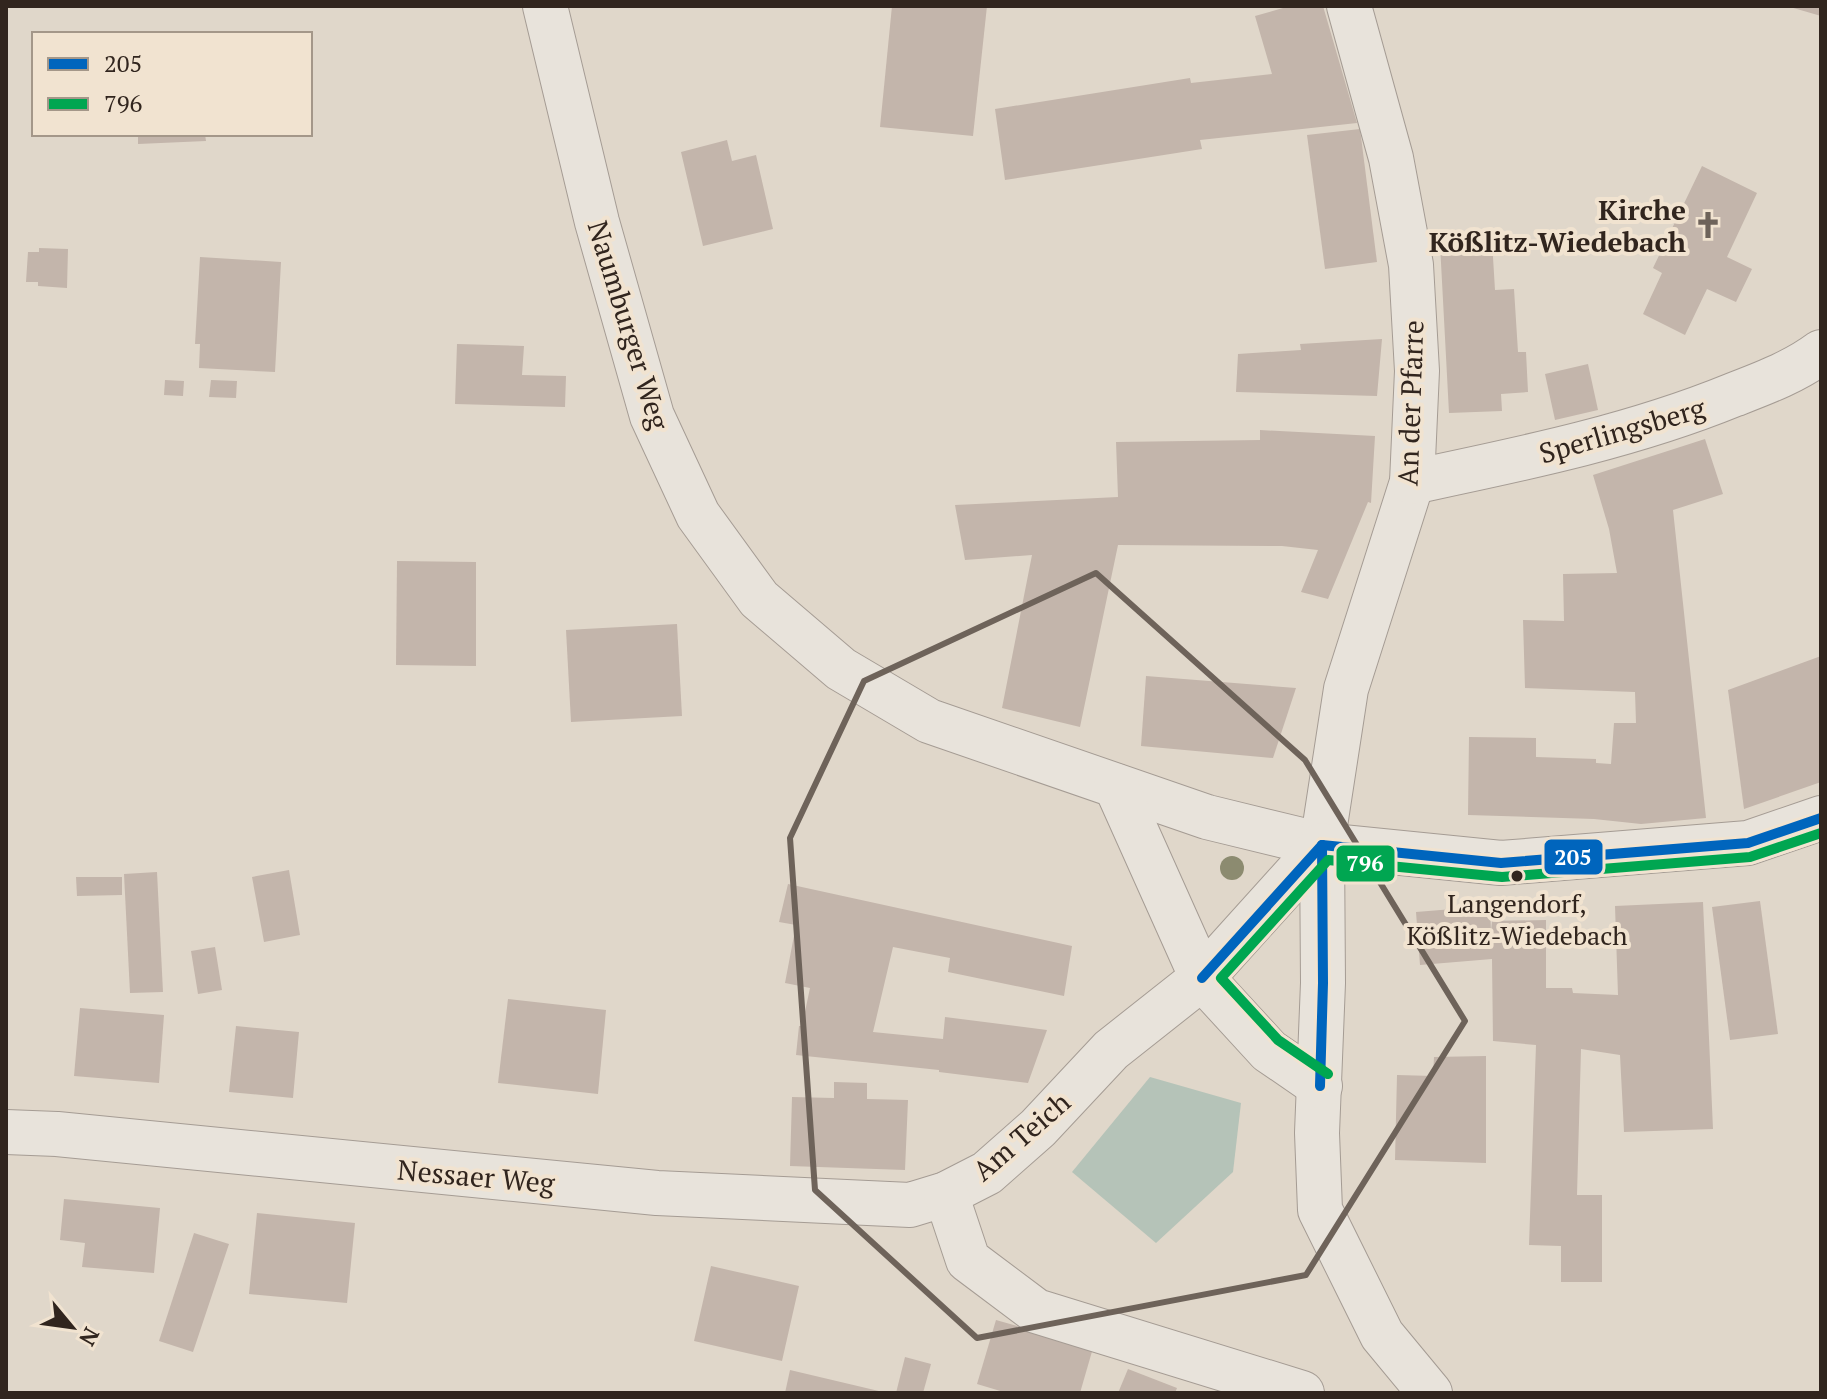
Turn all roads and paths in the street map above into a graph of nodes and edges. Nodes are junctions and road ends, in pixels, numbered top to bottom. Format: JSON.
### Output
{"nodes":[{"id":1,"x":545,"y":6,"type":"edge"},
{"id":2,"x":1349,"y":6,"type":"edge"},
{"id":3,"x":1821,"y":352,"type":"edge"},
{"id":4,"x":1412,"y":482,"type":"junction"},
{"id":5,"x":1116,"y":786,"type":"junction"},
{"id":6,"x":1821,"y":818,"type":"edge"},
{"id":7,"x":1322,"y":845,"type":"junction"},
{"id":8,"x":1202,"y":978,"type":"junction"},
{"id":9,"x":1320,"y":1086,"type":"junction"},
{"id":10,"x":6,"y":1132,"type":"edge"},
{"id":11,"x":946,"y":1194,"type":"junction"},
{"id":12,"x":1302,"y":1393,"type":"edge"},
{"id":13,"x":1430,"y":1393,"type":"edge"}],
"edges":[{"from":1,"to":5,"type":"street","name":"Naumburger Weg"},
{"from":2,"to":4,"type":"street","name":"An der Pfarre"},
{"from":3,"to":4,"type":"street","name":"Sperlingsberg"},
{"from":4,"to":7,"type":"street","name":"An der Pfarre"},
{"from":5,"to":7,"type":"street","name":"Naumburger Weg"},
{"from":5,"to":8,"type":"street"},
{"from":6,"to":7,"type":"street","name":"Naumburger Weg"},
{"from":7,"to":8,"type":"street","name":"Am Teich"},
{"from":7,"to":9,"type":"street"},
{"from":8,"to":9,"type":"street"},
{"from":8,"to":11,"type":"street","name":"Am Teich"},
{"from":9,"to":13,"type":"street"},
{"from":10,"to":11,"type":"street","name":"Nessaer Weg"},
{"from":11,"to":12,"type":"street","name":"Am Teich"}]}
